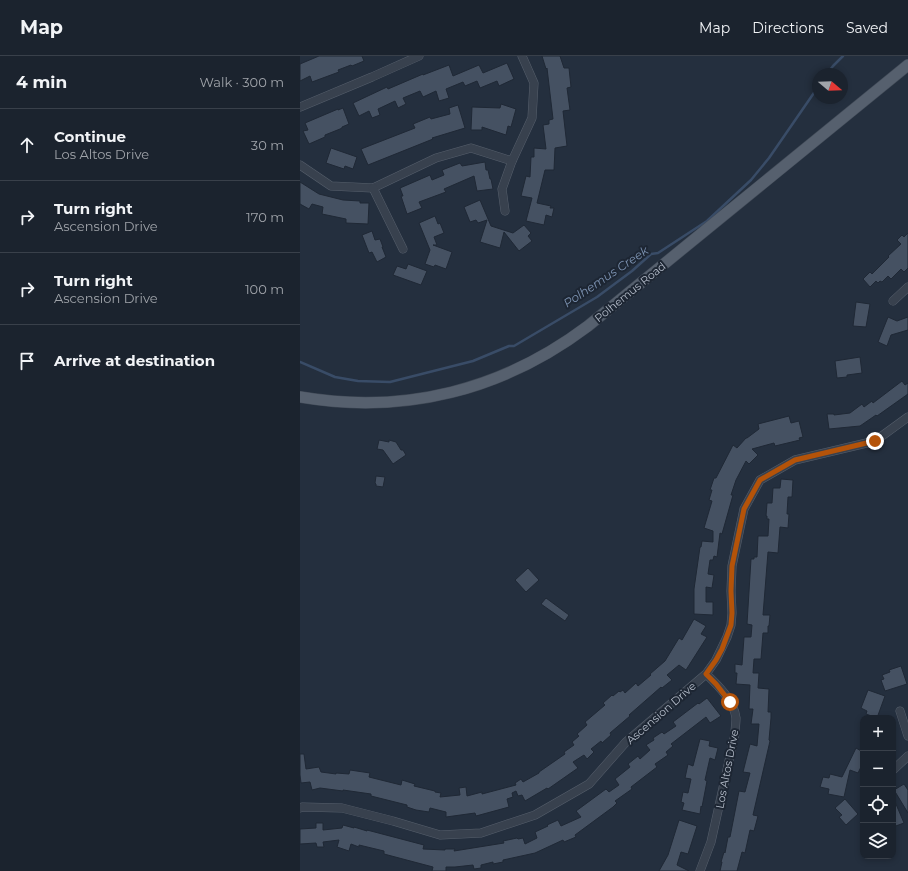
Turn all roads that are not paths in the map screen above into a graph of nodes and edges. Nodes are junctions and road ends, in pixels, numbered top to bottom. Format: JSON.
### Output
{"nodes":[{"id":1,"x":419,"y":56,"type":"edge"},
{"id":2,"x":522,"y":56,"type":"edge"},
{"id":3,"x":908,"y":65,"type":"edge"},
{"id":4,"x":300,"y":107,"type":"edge"},
{"id":5,"x":512,"y":161,"type":"junction"},
{"id":6,"x":300,"y":165,"type":"edge"},
{"id":7,"x":374,"y":188,"type":"junction"},
{"id":8,"x":505,"y":211,"type":"dead end"},
{"id":9,"x":403,"y":249,"type":"dead end"},
{"id":10,"x":908,"y":287,"type":"edge"},
{"id":11,"x":892,"y":302,"type":"dead end"},
{"id":12,"x":300,"y":397,"type":"edge"},
{"id":13,"x":908,"y":417,"type":"edge"},
{"id":14,"x":706,"y":674,"type":"junction"},
{"id":15,"x":900,"y":711,"type":"dead end"},
{"id":16,"x":908,"y":736,"type":"edge"},
{"id":17,"x":908,"y":756,"type":"edge"},
{"id":18,"x":896,"y":767,"type":"edge"},
{"id":19,"x":300,"y":808,"type":"edge"},
{"id":20,"x":700,"y":871,"type":"edge"}],
"edges":[{"from":1,"to":4,"type":"street"},
{"from":2,"to":5,"type":"street"},
{"from":3,"to":12,"type":"main road","name":"Polhemus Road"},
{"from":5,"to":7,"type":"street"},
{"from":5,"to":8,"type":"street"},
{"from":6,"to":7,"type":"street"},
{"from":7,"to":9,"type":"street"},
{"from":10,"to":11,"type":"street"},
{"from":13,"to":14,"type":"street","name":"Ascension Drive"},
{"from":14,"to":19,"type":"street","name":"Ascension Drive"},
{"from":14,"to":20,"type":"street","name":"Los Altos Drive"},
{"from":15,"to":16,"type":"street"},
{"from":17,"to":18,"type":"street"}]}
